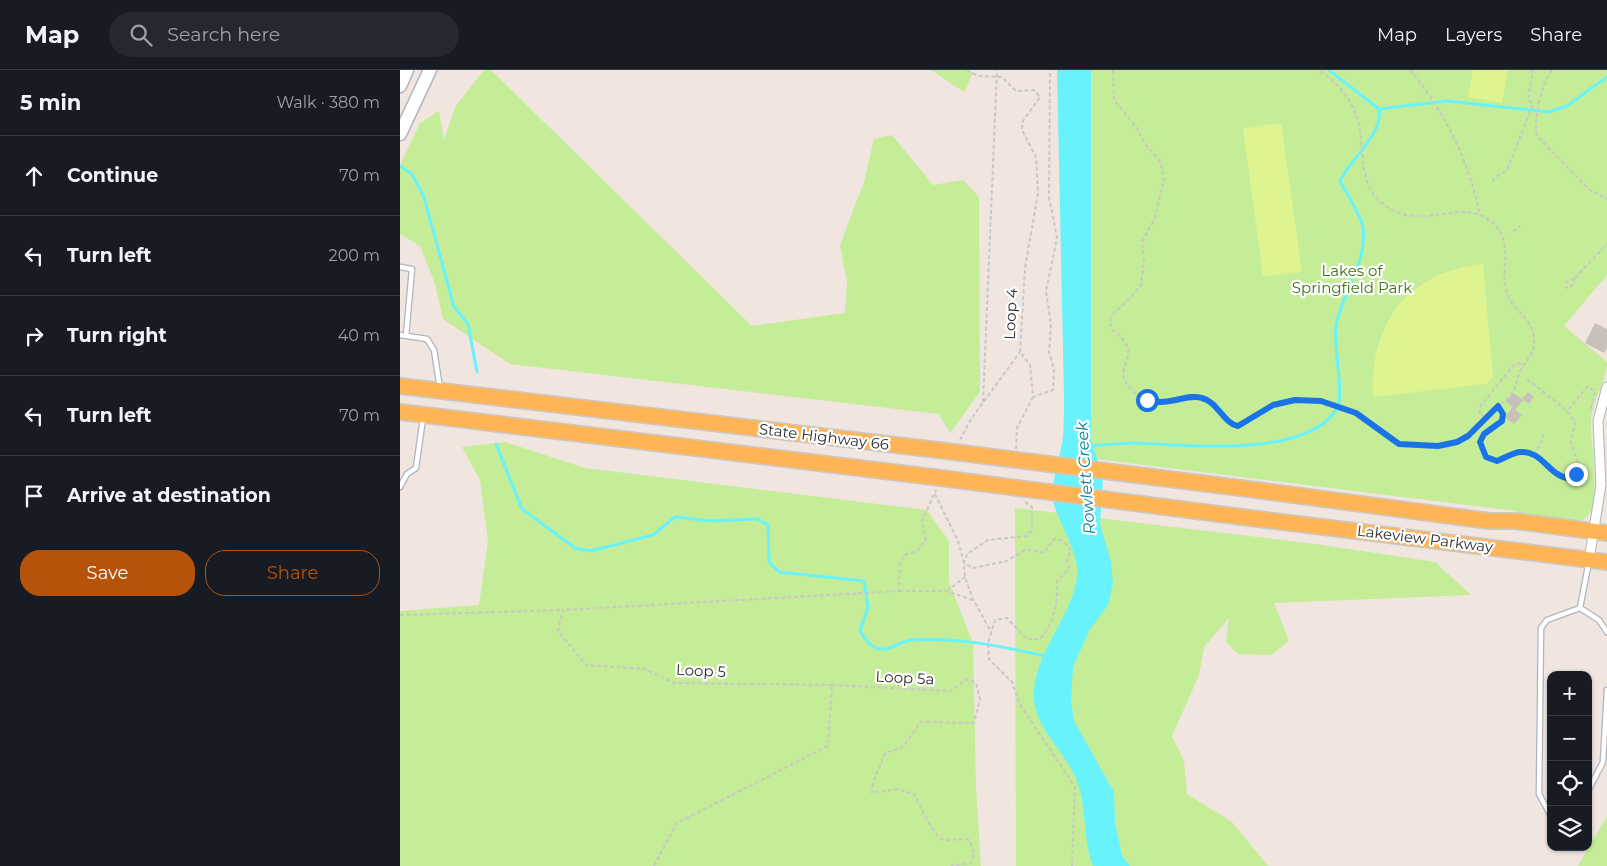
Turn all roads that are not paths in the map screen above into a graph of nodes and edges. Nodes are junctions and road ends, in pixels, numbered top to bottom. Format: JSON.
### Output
{"nodes":[{"id":1,"x":408,"y":70,"type":"edge"},
{"id":2,"x":430,"y":70,"type":"edge"},
{"id":3,"x":400,"y":85,"type":"edge"},
{"id":4,"x":400,"y":134,"type":"edge"},
{"id":5,"x":400,"y":267,"type":"edge"},
{"id":6,"x":400,"y":335,"type":"edge"},
{"id":7,"x":406,"y":336,"type":"junction"},
{"id":8,"x":400,"y":386,"type":"edge"},
{"id":9,"x":1607,"y":387,"type":"edge"},
{"id":10,"x":441,"y":391,"type":"junction"},
{"id":11,"x":400,"y":412,"type":"edge"},
{"id":12,"x":424,"y":415,"type":"junction"},
{"id":13,"x":400,"y":488,"type":"edge"},
{"id":14,"x":1248,"y":489,"type":"joint"},
{"id":15,"x":1242,"y":517,"type":"joint"},
{"id":16,"x":1600,"y":532,"type":"edge"},
{"id":17,"x":1589,"y":560,"type":"junction"},
{"id":18,"x":1607,"y":562,"type":"edge"},
{"id":19,"x":1580,"y":608,"type":"junction"},
{"id":20,"x":1607,"y":632,"type":"edge"},
{"id":21,"x":1607,"y":690,"type":"edge"},
{"id":22,"x":1592,"y":784,"type":"edge"},
{"id":23,"x":1547,"y":809,"type":"edge"}],
"edges":[{"from":1,"to":3,"type":"main road"},
{"from":2,"to":4,"type":"main road"},
{"from":5,"to":7,"type":"lane"},
{"from":6,"to":7,"type":"lane"},
{"from":7,"to":10,"type":"lane"},
{"from":8,"to":10,"type":"main road","name":"State Highway 66"},
{"from":9,"to":16,"type":"street"},
{"from":10,"to":14,"type":"main road","name":"State Highway 66","bridge":true},
{"from":11,"to":12,"type":"main road","name":"State Highway 66"},
{"from":12,"to":13,"type":"lane"},
{"from":12,"to":15,"type":"main road","name":"State Highway 66","bridge":true},
{"from":14,"to":16,"type":"main road","name":"Lakeview Parkway"},
{"from":15,"to":17,"type":"main road","name":"Lakeview Parkway"},
{"from":16,"to":17,"type":"street"},
{"from":17,"to":18,"type":"main road","name":"Lakeview Parkway"},
{"from":17,"to":19,"type":"lane"},
{"from":19,"to":20,"type":"lane"},
{"from":19,"to":23,"type":"lane"},
{"from":21,"to":22,"type":"lane"}]}
